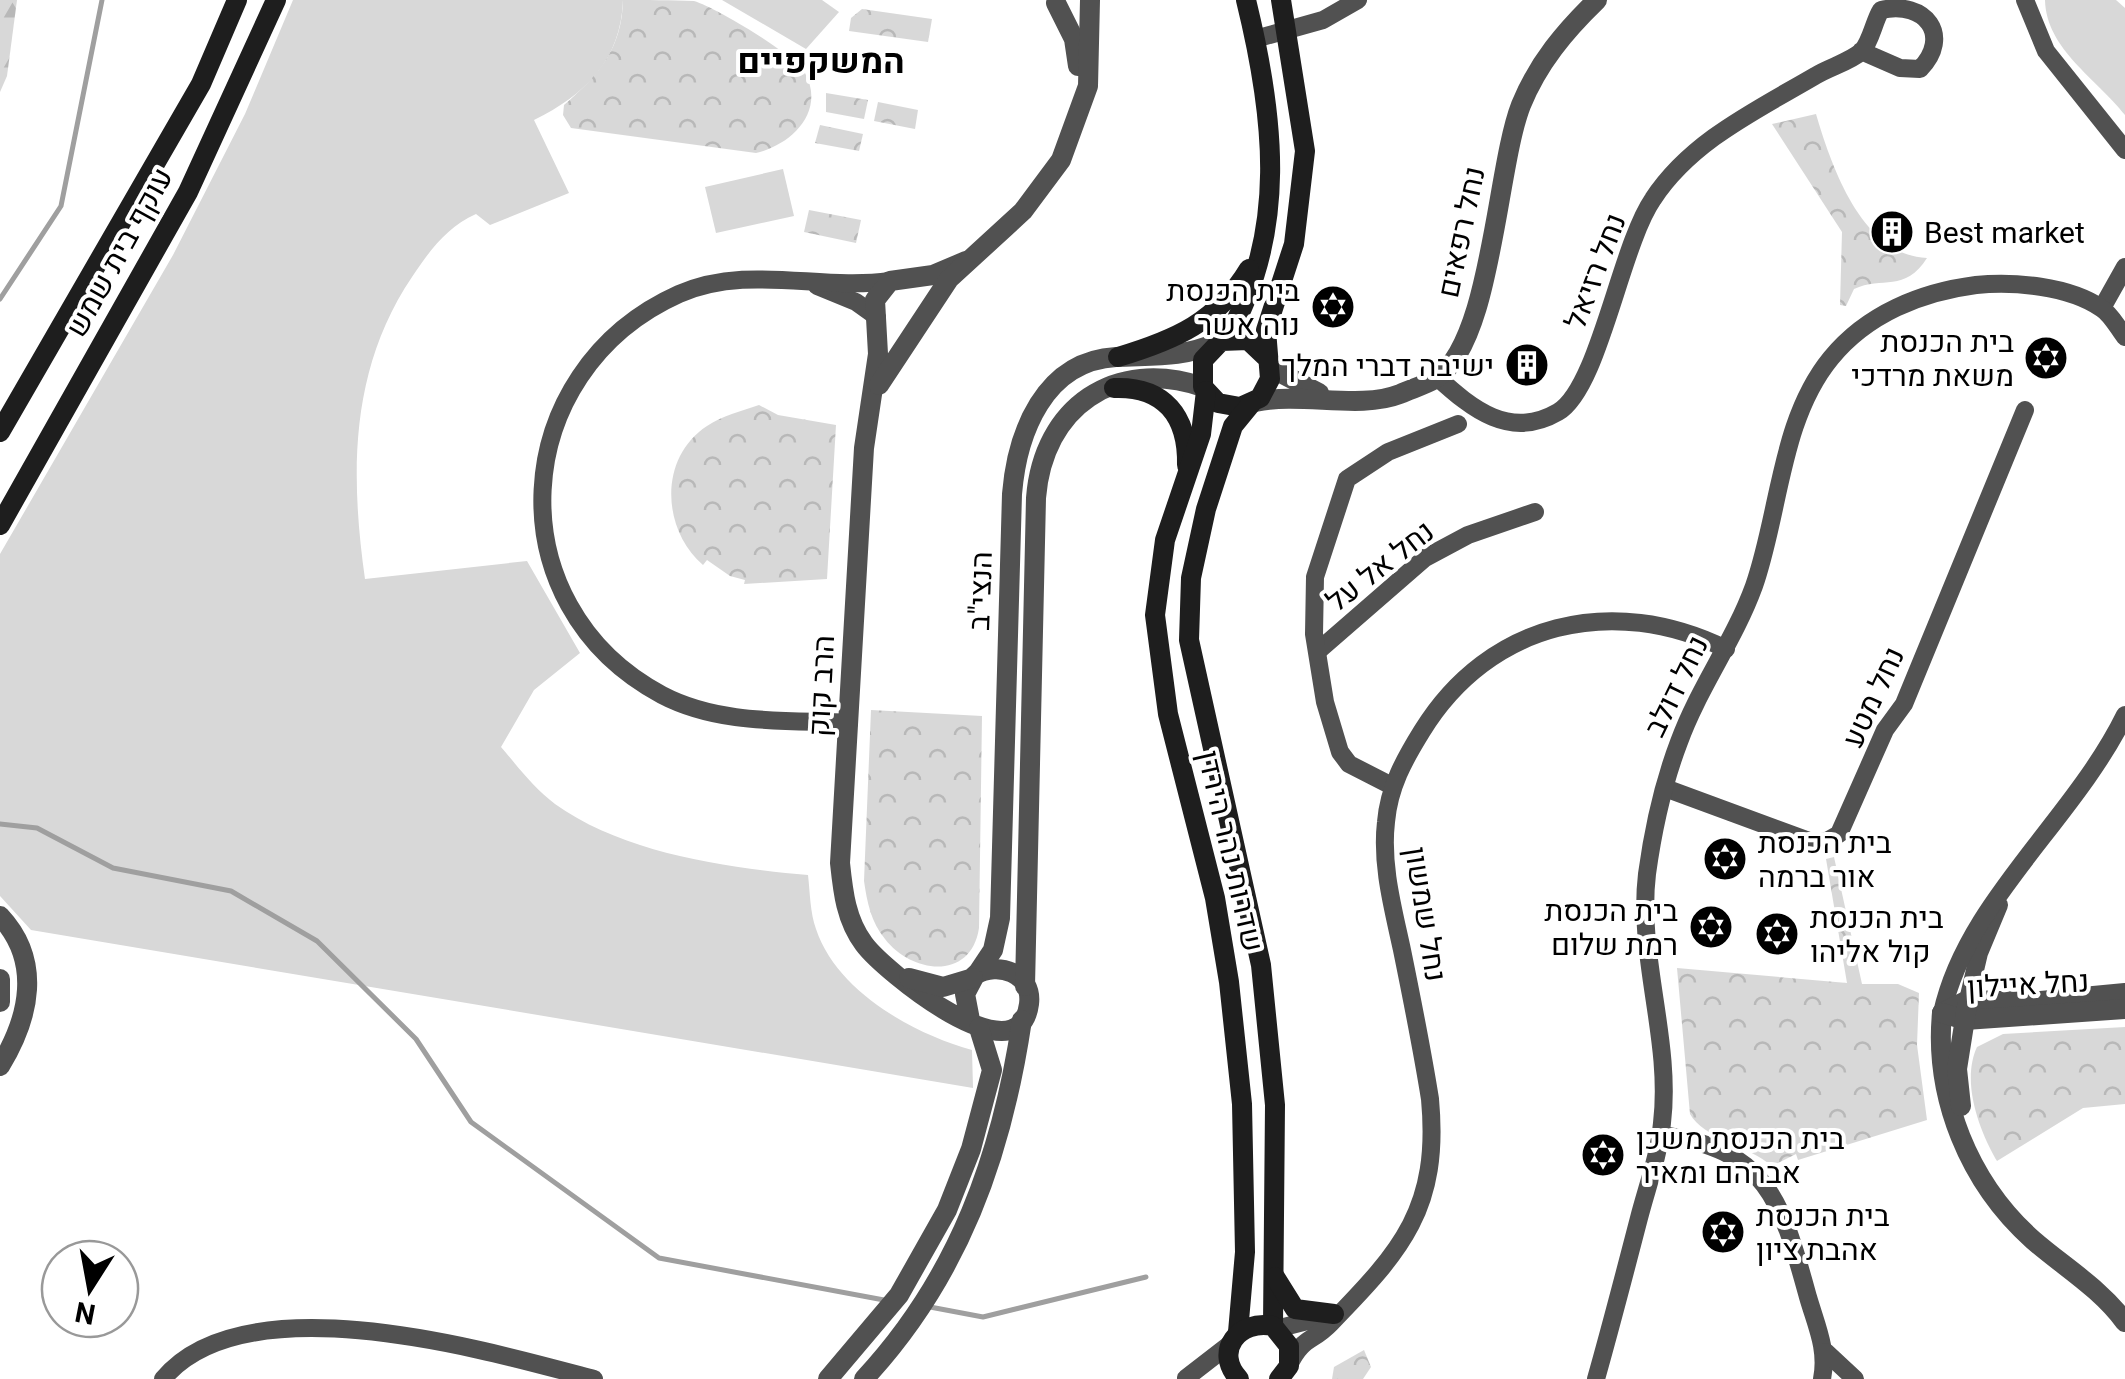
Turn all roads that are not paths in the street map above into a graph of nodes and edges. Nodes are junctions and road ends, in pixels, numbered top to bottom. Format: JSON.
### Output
{"nodes":[{"id":1,"x":236,"y":0,"type":"edge"},
{"id":2,"x":276,"y":0,"type":"edge"},
{"id":3,"x":1086,"y":0,"type":"edge"},
{"id":4,"x":1246,"y":0,"type":"edge"},
{"id":5,"x":1281,"y":0,"type":"edge"},
{"id":6,"x":1358,"y":0,"type":"edge"},
{"id":7,"x":1597,"y":0,"type":"edge"},
{"id":8,"x":2028,"y":0,"type":"edge"},
{"id":9,"x":1053,"y":2,"type":"edge"},
{"id":10,"x":1288,"y":31,"type":"junction"},
{"id":11,"x":1256,"y":40,"type":"junction"},
{"id":12,"x":1862,"y":51,"type":"dead end"},
{"id":13,"x":1078,"y":120,"type":"junction"},
{"id":14,"x":2125,"y":150,"type":"edge"},
{"id":15,"x":1261,"y":240,"type":"junction"},
{"id":16,"x":966,"y":261,"type":"junction"},
{"id":17,"x":2125,"y":267,"type":"edge"},
{"id":18,"x":802,"y":280,"type":"junction"},
{"id":19,"x":899,"y":280,"type":"junction"},
{"id":20,"x":2102,"y":308,"type":"junction"},
{"id":21,"x":877,"y":318,"type":"junction"},
{"id":22,"x":921,"y":322,"type":"junction"},
{"id":23,"x":2125,"y":337,"type":"edge"},
{"id":24,"x":1221,"y":341,"type":"junction"},
{"id":25,"x":1118,"y":357,"type":"junction"},
{"id":26,"x":1269,"y":363,"type":"junction"},
{"id":27,"x":1438,"y":378,"type":"junction"},
{"id":28,"x":1114,"y":388,"type":"junction"},
{"id":29,"x":1205,"y":389,"type":"junction"},
{"id":30,"x":1326,"y":396,"type":"junction"},
{"id":31,"x":872,"y":400,"type":"junction"},
{"id":32,"x":1253,"y":403,"type":"junction"},
{"id":33,"x":2025,"y":410,"type":"dead end"},
{"id":34,"x":1458,"y":424,"type":"dead end"},
{"id":35,"x":0,"y":432,"type":"edge"},
{"id":36,"x":1187,"y":467,"type":"junction"},
{"id":37,"x":1536,"y":512,"type":"dead end"},
{"id":38,"x":0,"y":525,"type":"edge"},
{"id":39,"x":1726,"y":649,"type":"junction"},
{"id":40,"x":1318,"y":651,"type":"junction"},
{"id":41,"x":2125,"y":715,"type":"edge"},
{"id":42,"x":849,"y":723,"type":"junction"},
{"id":43,"x":1392,"y":786,"type":"junction"},
{"id":44,"x":1665,"y":788,"type":"junction"},
{"id":45,"x":2004,"y":891,"type":"junction"},
{"id":46,"x":0,"y":916,"type":"edge"},
{"id":47,"x":882,"y":964,"type":"junction"},
{"id":48,"x":974,"y":976,"type":"junction"},
{"id":49,"x":0,"y":979,"type":"edge"},
{"id":50,"x":1025,"y":986,"type":"junction"},
{"id":51,"x":2125,"y":993,"type":"edge"},
{"id":52,"x":0,"y":1002,"type":"edge"},
{"id":53,"x":2125,"y":1009,"type":"edge"},
{"id":54,"x":1966,"y":1010,"type":"junction"},
{"id":55,"x":1942,"y":1013,"type":"junction"},
{"id":56,"x":1022,"y":1020,"type":"junction"},
{"id":57,"x":974,"y":1024,"type":"junction"},
{"id":58,"x":0,"y":1066,"type":"edge"},
{"id":59,"x":1660,"y":1135,"type":"junction"},
{"id":60,"x":1966,"y":1143,"type":"junction"},
{"id":61,"x":1272,"y":1263,"type":"junction"},
{"id":62,"x":1337,"y":1313,"type":"junction"},
{"id":63,"x":2125,"y":1322,"type":"edge"},
{"id":64,"x":1275,"y":1328,"type":"junction"},
{"id":65,"x":1234,"y":1338,"type":"junction"},
{"id":66,"x":1826,"y":1352,"type":"junction"},
{"id":67,"x":1284,"y":1372,"type":"edge"},
{"id":68,"x":1238,"y":1378,"type":"edge"},
{"id":69,"x":163,"y":1379,"type":"edge"},
{"id":70,"x":594,"y":1379,"type":"edge"},
{"id":71,"x":828,"y":1379,"type":"edge"},
{"id":72,"x":864,"y":1379,"type":"edge"},
{"id":73,"x":1184,"y":1379,"type":"edge"},
{"id":74,"x":1596,"y":1379,"type":"edge"},
{"id":75,"x":1822,"y":1379,"type":"edge"},
{"id":76,"x":1830,"y":1379,"type":"edge"},
{"id":77,"x":1855,"y":1379,"type":"edge"}],
"edges":[{"from":1,"to":35,"type":"main road","name":"עוקף בית שמש"},
{"from":2,"to":38,"type":"main road","name":"עוקף בית שמש"},
{"from":3,"to":9,"type":"street"},
{"from":3,"to":13,"type":"street","name":"הרב קוק"},
{"from":4,"to":11,"type":"main road"},
{"from":5,"to":10,"type":"main road"},
{"from":6,"to":10,"type":"street"},
{"from":7,"to":27,"type":"street","name":"נחל רפאים"},
{"from":8,"to":14,"type":"street"},
{"from":9,"to":13,"type":"street","name":"הרב קוק"},
{"from":10,"to":11,"type":"street"},
{"from":10,"to":26,"type":"main road"},
{"from":11,"to":15,"type":"main road"},
{"from":12,"to":27,"type":"street","name":"נחל רזיאל"},
{"from":13,"to":16,"type":"street","name":"הרב קוק"},
{"from":15,"to":24,"type":"main road"},
{"from":15,"to":25,"type":"main road"},
{"from":16,"to":19,"type":"street","name":"הרב קוק"},
{"from":16,"to":22,"type":"street","name":"הרב קוק"},
{"from":17,"to":20,"type":"street"},
{"from":18,"to":19,"type":"street"},
{"from":18,"to":21,"type":"street"},
{"from":18,"to":42,"type":"street"},
{"from":19,"to":21,"type":"street"},
{"from":19,"to":22,"type":"street"},
{"from":20,"to":23,"type":"street"},
{"from":20,"to":39,"type":"street","name":"נחל דולב"},
{"from":21,"to":22,"type":"street"},
{"from":21,"to":31,"type":"street","name":"הרב קוק"},
{"from":22,"to":31,"type":"street","name":"הרב קוק"},
{"from":24,"to":25,"type":"street","name":"הנצי\"ב"},
{"from":24,"to":26,"type":"main road"},
{"from":24,"to":29,"type":"main road"},
{"from":25,"to":48,"type":"street","name":"הנצי\"ב"},
{"from":26,"to":30,"type":"street"},
{"from":26,"to":32,"type":"main road"},
{"from":27,"to":30,"type":"street"},
{"from":28,"to":29,"type":"street","name":"הנצי\"ב"},
{"from":28,"to":36,"type":"main road"},
{"from":28,"to":50,"type":"street","name":"הנצי\"ב"},
{"from":29,"to":32,"type":"main road"},
{"from":29,"to":36,"type":"main road","name":"שדרות נהר הירדן"},
{"from":30,"to":32,"type":"street"},
{"from":31,"to":42,"type":"street","name":"הרב קוק"},
{"from":32,"to":61,"type":"main road","name":"שדרות נהר הירדן"},
{"from":33,"to":44,"type":"street","name":"נחל מטע"},
{"from":34,"to":40,"type":"street"},
{"from":36,"to":65,"type":"main road","name":"שדרות נהר הירדן"},
{"from":37,"to":40,"type":"street","name":"נחל אל על"},
{"from":39,"to":43,"type":"street","name":"נחל שמשון"},
{"from":39,"to":44,"type":"street","name":"נחל דולב"},
{"from":40,"to":43,"type":"street"},
{"from":41,"to":45,"type":"street"},
{"from":42,"to":47,"type":"street","name":"הרב קוק"},
{"from":43,"to":62,"type":"street","name":"נחל שמשון"},
{"from":44,"to":59,"type":"street","name":"נחל דולב"},
{"from":45,"to":54,"type":"street"},
{"from":45,"to":55,"type":"street"},
{"from":46,"to":58,"type":"street"},
{"from":47,"to":48,"type":"street"},
{"from":47,"to":57,"type":"street","name":"הרב קוק"},
{"from":48,"to":50,"type":"street"},
{"from":48,"to":57,"type":"street"},
{"from":49,"to":52,"type":"street"},
{"from":50,"to":56,"type":"street"},
{"from":51,"to":54,"type":"street","name":"נחל איילון"},
{"from":53,"to":54,"type":"street","name":"נחל איילון"},
{"from":54,"to":55,"type":"street","name":"נחל איילון"},
{"from":54,"to":60,"type":"street"},
{"from":55,"to":60,"type":"street"},
{"from":56,"to":57,"type":"street"},
{"from":56,"to":72,"type":"street"},
{"from":57,"to":71,"type":"street"},
{"from":59,"to":66,"type":"street"},
{"from":59,"to":74,"type":"street","name":"נחל דולב"},
{"from":60,"to":63,"type":"street"},
{"from":61,"to":62,"type":"main road"},
{"from":61,"to":64,"type":"main road","name":"שדרות נהר הירדן"},
{"from":62,"to":64,"type":"street","name":"נחל שמשון"},
{"from":62,"to":67,"type":"street","name":"נחל שמשון"},
{"from":64,"to":65,"type":"main road"},
{"from":64,"to":67,"type":"main road","name":"שדרות נהר הירדן"},
{"from":65,"to":68,"type":"main road","name":"שדרות נהר הירדן"},
{"from":65,"to":73,"type":"street"},
{"from":66,"to":75,"type":"street"},
{"from":66,"to":77,"type":"street"},
{"from":68,"to":73,"type":"street"},
{"from":69,"to":70,"type":"street"},
{"from":76,"to":77,"type":"street"}]}
